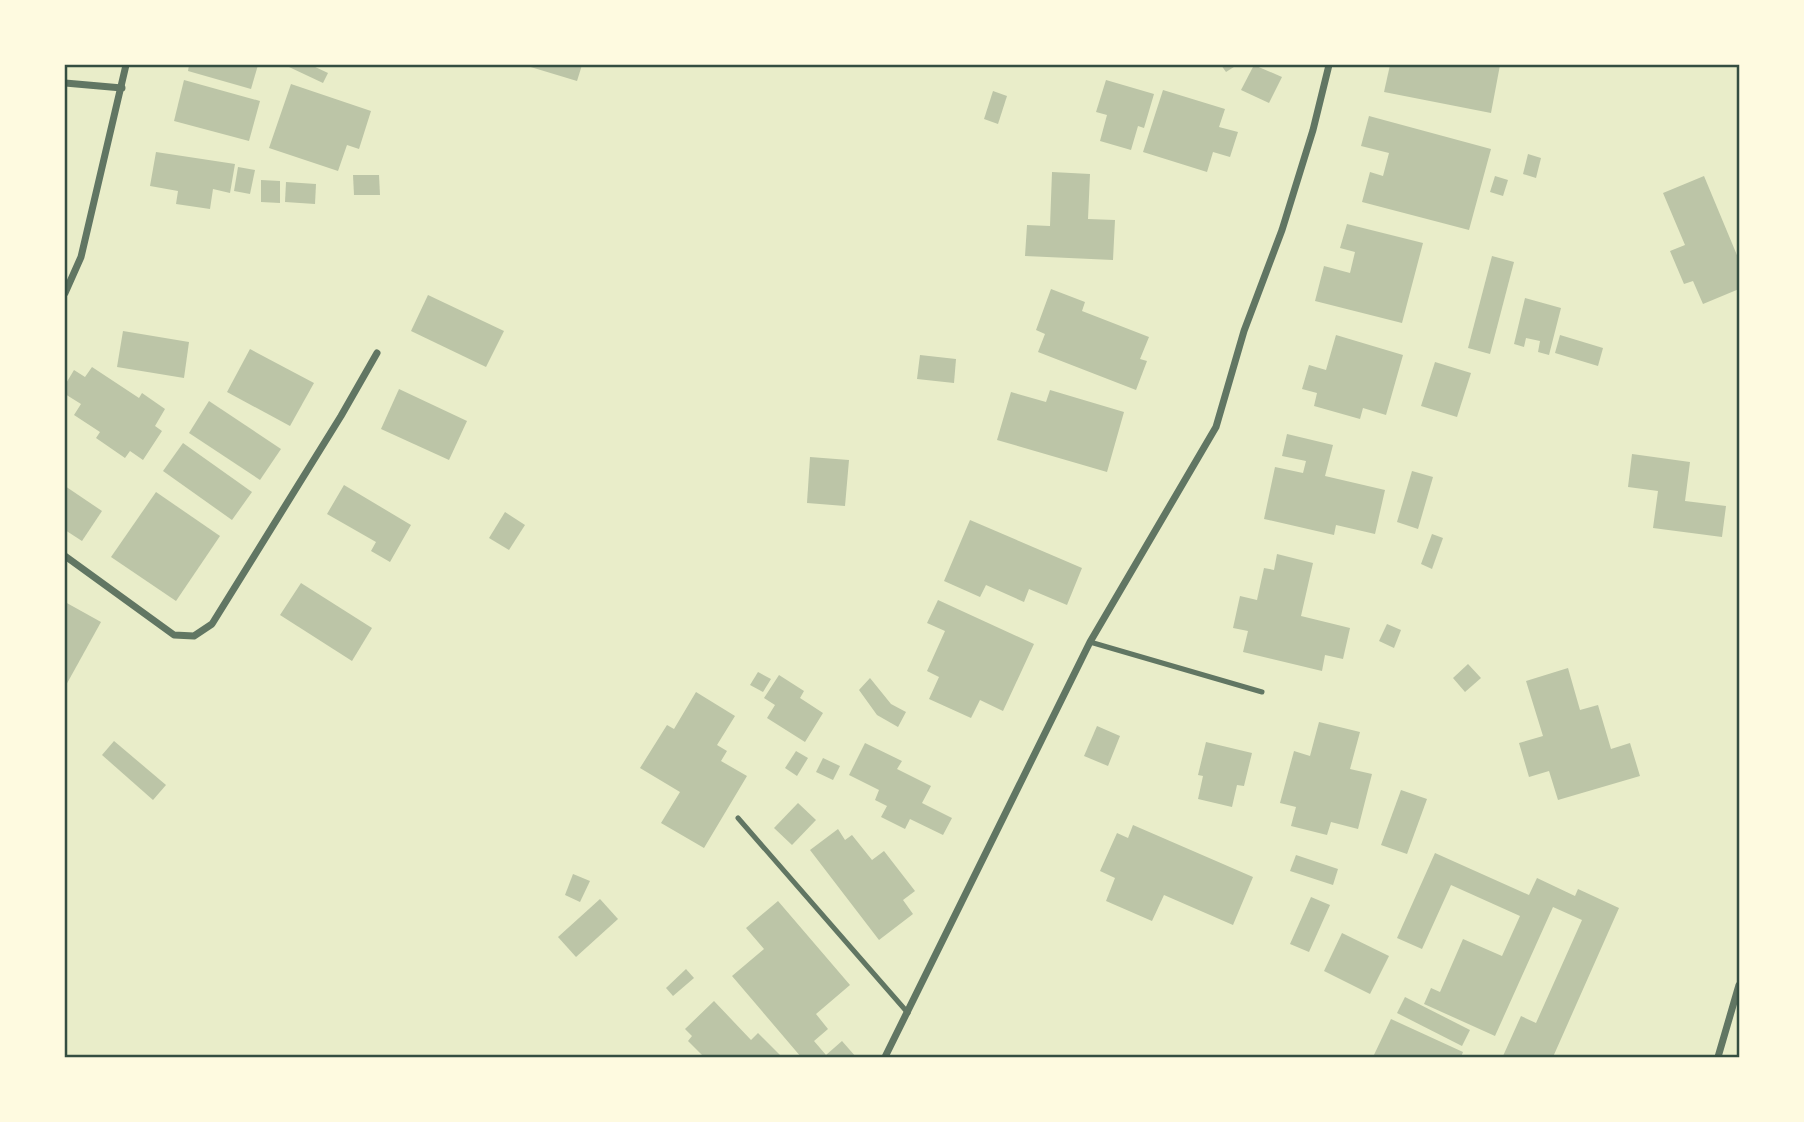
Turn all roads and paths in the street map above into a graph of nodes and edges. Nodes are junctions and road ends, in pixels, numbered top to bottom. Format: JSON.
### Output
{"nodes":[{"id":1,"x":126,"y":65,"type":"edge"},
{"id":2,"x":1329,"y":65,"type":"edge"},
{"id":3,"x":65,"y":83,"type":"edge"},
{"id":4,"x":122,"y":88,"type":"junction"},
{"id":5,"x":65,"y":293,"type":"edge"},
{"id":6,"x":377,"y":353,"type":"dead end"},
{"id":7,"x":65,"y":556,"type":"edge"},
{"id":8,"x":1090,"y":642,"type":"junction"},
{"id":9,"x":1262,"y":692,"type":"dead end"},
{"id":10,"x":738,"y":818,"type":"dead end"},
{"id":11,"x":1739,"y":985,"type":"edge"},
{"id":12,"x":908,"y":1013,"type":"junction"},
{"id":13,"x":885,"y":1057,"type":"edge"},
{"id":14,"x":1718,"y":1057,"type":"edge"}],
"edges":[{"from":1,"to":4,"type":"street"},
{"from":2,"to":8,"type":"street"},
{"from":3,"to":4,"type":"street"},
{"from":4,"to":5,"type":"street"},
{"from":6,"to":7,"type":"street"},
{"from":8,"to":9,"type":"lane"},
{"from":8,"to":12,"type":"street"},
{"from":10,"to":12,"type":"lane"},
{"from":11,"to":14,"type":"street"},
{"from":12,"to":13,"type":"street"}]}
